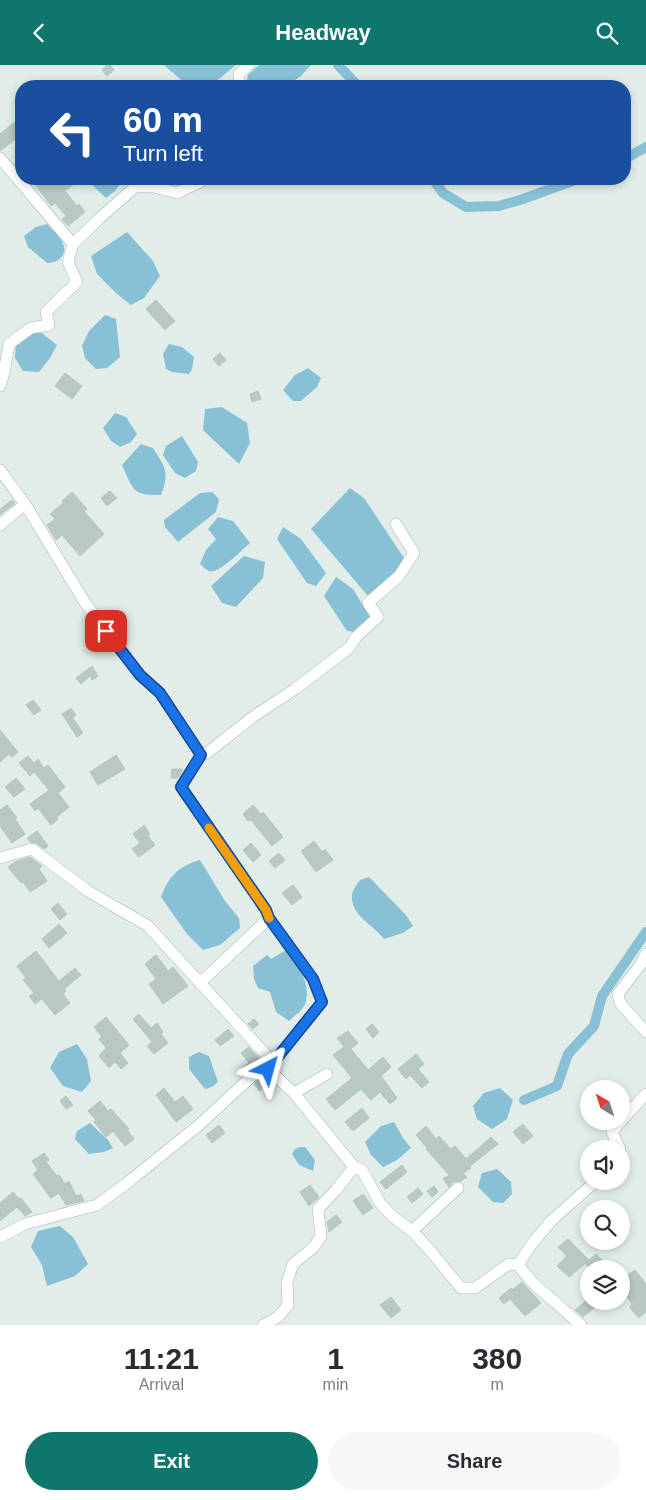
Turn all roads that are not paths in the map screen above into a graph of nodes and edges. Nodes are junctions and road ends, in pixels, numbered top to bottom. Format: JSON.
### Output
{"nodes":[{"id":1,"x":249,"y":65,"type":"edge"},
{"id":2,"x":240,"y":80,"type":"edge"},
{"id":3,"x":0,"y":158,"type":"edge"},
{"id":4,"x":15,"y":176,"type":"edge"},
{"id":5,"x":23,"y":185,"type":"edge"},
{"id":6,"x":194,"y":185,"type":"edge"},
{"id":7,"x":73,"y":244,"type":"junction"},
{"id":8,"x":0,"y":386,"type":"edge"},
{"id":9,"x":0,"y":470,"type":"edge"},
{"id":10,"x":25,"y":504,"type":"junction"},
{"id":11,"x":396,"y":524,"type":"dead end"},
{"id":12,"x":0,"y":525,"type":"edge"},
{"id":13,"x":201,"y":755,"type":"junction"},
{"id":14,"x":1,"y":856,"type":"edge"},
{"id":15,"x":269,"y":918,"type":"junction"},
{"id":16,"x":646,"y":954,"type":"edge"},
{"id":17,"x":200,"y":983,"type":"junction"},
{"id":18,"x":646,"y":1032,"type":"edge"},
{"id":19,"x":268,"y":1066,"type":"junction"},
{"id":20,"x":327,"y":1074,"type":"dead end"},
{"id":21,"x":294,"y":1093,"type":"junction"},
{"id":22,"x":646,"y":1094,"type":"edge"},
{"id":23,"x":630,"y":1111,"type":"edge"},
{"id":24,"x":354,"y":1167,"type":"junction"},
{"id":25,"x":458,"y":1188,"type":"dead end"},
{"id":26,"x":586,"y":1190,"type":"edge"},
{"id":27,"x":412,"y":1231,"type":"junction"},
{"id":28,"x":0,"y":1237,"type":"edge"},
{"id":29,"x":518,"y":1265,"type":"junction"},
{"id":30,"x":263,"y":1325,"type":"edge"},
{"id":31,"x":581,"y":1325,"type":"edge"}],
"edges":[{"from":1,"to":2,"type":"street"},
{"from":3,"to":4,"type":"street"},
{"from":5,"to":7,"type":"street"},
{"from":6,"to":7,"type":"street"},
{"from":7,"to":8,"type":"street"},
{"from":9,"to":10,"type":"street"},
{"from":10,"to":12,"type":"street"},
{"from":10,"to":13,"type":"street"},
{"from":11,"to":13,"type":"street"},
{"from":13,"to":15,"type":"street"},
{"from":14,"to":17,"type":"street"},
{"from":15,"to":17,"type":"street"},
{"from":15,"to":19,"type":"street"},
{"from":16,"to":18,"type":"street"},
{"from":17,"to":19,"type":"street"},
{"from":19,"to":21,"type":"street"},
{"from":19,"to":28,"type":"street"},
{"from":20,"to":21,"type":"street"},
{"from":21,"to":24,"type":"street"},
{"from":22,"to":23,"type":"street"},
{"from":24,"to":27,"type":"street"},
{"from":24,"to":30,"type":"street"},
{"from":25,"to":27,"type":"street"},
{"from":26,"to":29,"type":"street"},
{"from":27,"to":29,"type":"street"},
{"from":29,"to":31,"type":"street"}]}
